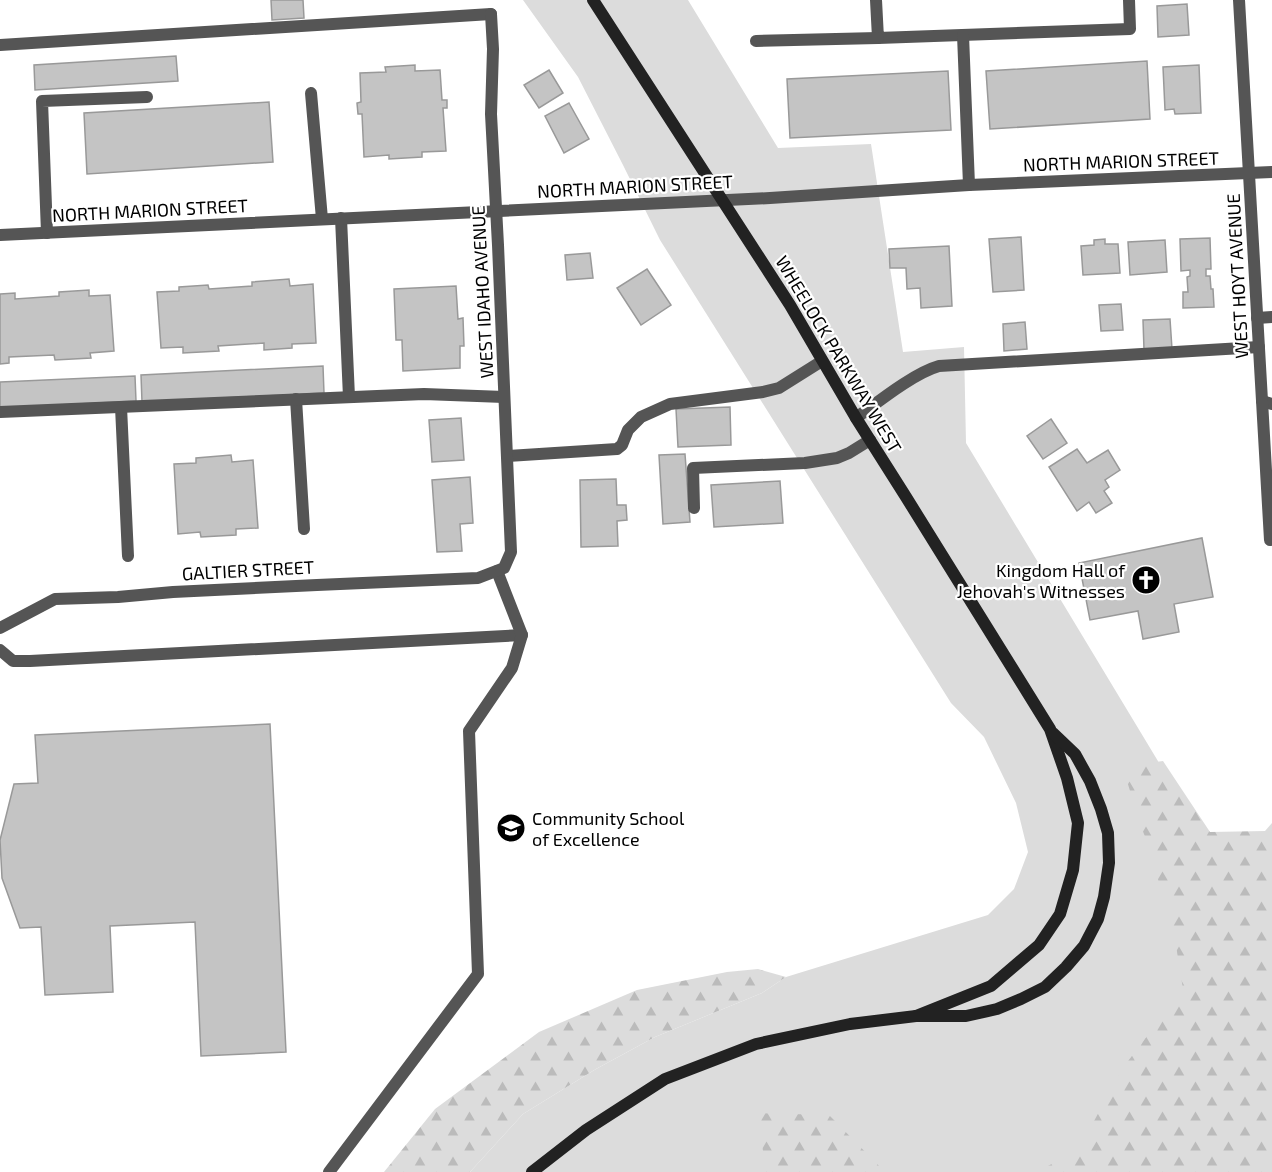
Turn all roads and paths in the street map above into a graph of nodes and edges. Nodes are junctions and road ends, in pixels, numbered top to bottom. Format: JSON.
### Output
{"nodes":[{"id":1,"x":593,"y":0,"type":"edge"},
{"id":2,"x":876,"y":0,"type":"edge"},
{"id":3,"x":1129,"y":0,"type":"edge"},
{"id":4,"x":1239,"y":0,"type":"edge"},
{"id":5,"x":963,"y":35,"type":"junction"},
{"id":6,"x":878,"y":38,"type":"junction"},
{"id":7,"x":756,"y":41,"type":"dead end"},
{"id":8,"x":0,"y":45,"type":"edge"},
{"id":9,"x":311,"y":93,"type":"dead end"},
{"id":10,"x":147,"y":97,"type":"dead end"},
{"id":11,"x":1272,"y":172,"type":"edge"},
{"id":12,"x":1249,"y":173,"type":"junction"},
{"id":13,"x":969,"y":185,"type":"junction"},
{"id":14,"x":722,"y":200,"type":"junction"},
{"id":15,"x":496,"y":211,"type":"junction"},
{"id":16,"x":341,"y":218,"type":"junction"},
{"id":17,"x":322,"y":219,"type":"junction"},
{"id":18,"x":47,"y":233,"type":"junction"},
{"id":19,"x":0,"y":235,"type":"edge"},
{"id":20,"x":1272,"y":317,"type":"edge"},
{"id":21,"x":1257,"y":318,"type":"junction"},
{"id":22,"x":1259,"y":347,"type":"junction"},
{"id":23,"x":822,"y":361,"type":"junction"},
{"id":24,"x":349,"y":397,"type":"junction"},
{"id":25,"x":504,"y":397,"type":"junction"},
{"id":26,"x":296,"y":399,"type":"junction"},
{"id":27,"x":1267,"y":403,"type":"edge"},
{"id":28,"x":121,"y":407,"type":"junction"},
{"id":29,"x":0,"y":412,"type":"edge"},
{"id":30,"x":856,"y":418,"type":"junction"},
{"id":31,"x":870,"y":440,"type":"junction"},
{"id":32,"x":507,"y":456,"type":"junction"},
{"id":33,"x":694,"y":508,"type":"dead end"},
{"id":34,"x":304,"y":529,"type":"dead end"},
{"id":35,"x":1271,"y":545,"type":"edge"},
{"id":36,"x":128,"y":556,"type":"dead end"},
{"id":37,"x":500,"y":570,"type":"junction"},
{"id":38,"x":0,"y":628,"type":"edge"},
{"id":39,"x":522,"y":635,"type":"junction"},
{"id":40,"x":0,"y":650,"type":"edge"},
{"id":41,"x":1050,"y":729,"type":"junction"},
{"id":42,"x":916,"y":1016,"type":"junction"},
{"id":43,"x":329,"y":1172,"type":"edge"},
{"id":44,"x":532,"y":1172,"type":"edge"}],
"edges":[{"from":1,"to":14,"type":"street","name":"WHEELOCK PARKWAY WEST"},
{"from":2,"to":6,"type":"street"},
{"from":3,"to":5,"type":"street"},
{"from":4,"to":12,"type":"street","name":"WEST HOYT AVENUE"},
{"from":5,"to":6,"type":"street"},
{"from":5,"to":13,"type":"street"},
{"from":6,"to":7,"type":"street"},
{"from":8,"to":15,"type":"street","name":"WEST IDAHO AVENUE"},
{"from":9,"to":17,"type":"street"},
{"from":10,"to":18,"type":"street"},
{"from":11,"to":12,"type":"street","name":"NORTH MARION STREET"},
{"from":12,"to":13,"type":"street","name":"NORTH MARION STREET"},
{"from":12,"to":21,"type":"street","name":"WEST HOYT AVENUE"},
{"from":13,"to":14,"type":"street","name":"NORTH MARION STREET"},
{"from":14,"to":15,"type":"street","name":"NORTH MARION STREET"},
{"from":14,"to":23,"type":"street","name":"WHEELOCK PARKWAY WEST"},
{"from":15,"to":16,"type":"street","name":"NORTH MARION STREET"},
{"from":15,"to":25,"type":"street","name":"WEST IDAHO AVENUE"},
{"from":16,"to":17,"type":"street","name":"NORTH MARION STREET"},
{"from":16,"to":24,"type":"street"},
{"from":17,"to":18,"type":"street","name":"NORTH MARION STREET"},
{"from":18,"to":19,"type":"street","name":"NORTH MARION STREET"},
{"from":20,"to":21,"type":"street"},
{"from":21,"to":22,"type":"street","name":"WEST HOYT AVENUE"},
{"from":22,"to":27,"type":"street","name":"WEST HOYT AVENUE"},
{"from":22,"to":30,"type":"street"},
{"from":23,"to":30,"type":"street","name":"WHEELOCK PARKWAY WEST"},
{"from":23,"to":32,"type":"street"},
{"from":24,"to":25,"type":"street"},
{"from":24,"to":26,"type":"street"},
{"from":25,"to":32,"type":"street","name":"WEST IDAHO AVENUE"},
{"from":26,"to":28,"type":"street"},
{"from":26,"to":34,"type":"street"},
{"from":27,"to":35,"type":"street","name":"WEST HOYT AVENUE"},
{"from":28,"to":29,"type":"street"},
{"from":28,"to":36,"type":"street"},
{"from":30,"to":31,"type":"street","name":"WHEELOCK PARKWAY WEST"},
{"from":31,"to":33,"type":"street"},
{"from":31,"to":41,"type":"street","name":"WHEELOCK PARKWAY WEST"},
{"from":32,"to":37,"type":"street","name":"WEST IDAHO AVENUE"},
{"from":37,"to":38,"type":"street","name":"GALTIER STREET"},
{"from":37,"to":39,"type":"street"},
{"from":39,"to":40,"type":"street"},
{"from":39,"to":43,"type":"street"},
{"from":41,"to":42,"type":"street","name":"WHEELOCK PARKWAY WEST"},
{"from":41,"to":42,"type":"street","name":"WHEELOCK PARKWAY WEST"},
{"from":42,"to":44,"type":"street","name":"WHEELOCK PARKWAY WEST"}]}
